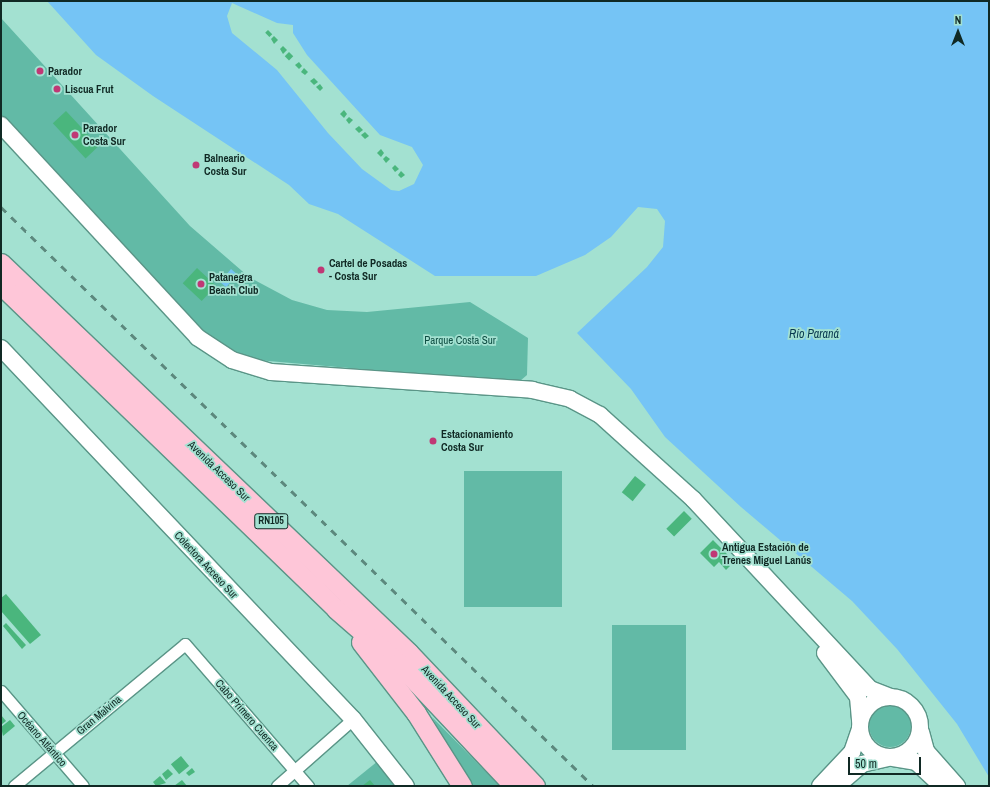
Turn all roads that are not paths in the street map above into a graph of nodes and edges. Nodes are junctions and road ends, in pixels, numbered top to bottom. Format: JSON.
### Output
{"nodes":[{"id":1,"x":1,"y":124,"type":"edge"},
{"id":2,"x":1,"y":263,"type":"edge"},
{"id":3,"x":1,"y":285,"type":"edge"},
{"id":4,"x":1,"y":348,"type":"edge"},
{"id":5,"x":790,"y":603,"type":"junction"},
{"id":6,"x":336,"y":609,"type":"junction"},
{"id":7,"x":185,"y":644,"type":"joint"},
{"id":8,"x":1,"y":691,"type":"edge"},
{"id":9,"x":891,"y":697,"type":"junction"},
{"id":10,"x":353,"y":719,"type":"junction"},
{"id":11,"x":860,"y":725,"type":"junction"},
{"id":12,"x":921,"y":732,"type":"junction"},
{"id":13,"x":54,"y":752,"type":"junction"},
{"id":14,"x":891,"y":758,"type":"junction"},
{"id":15,"x":295,"y":770,"type":"junction"},
{"id":16,"x":14,"y":786,"type":"edge"},
{"id":17,"x":84,"y":786,"type":"edge"},
{"id":18,"x":277,"y":786,"type":"edge"},
{"id":19,"x":308,"y":786,"type":"edge"},
{"id":20,"x":406,"y":786,"type":"edge"},
{"id":21,"x":462,"y":786,"type":"edge"},
{"id":22,"x":514,"y":786,"type":"edge"},
{"id":23,"x":535,"y":786,"type":"edge"},
{"id":24,"x":820,"y":786,"type":"edge"},
{"id":25,"x":837,"y":786,"type":"edge"},
{"id":26,"x":942,"y":786,"type":"edge"},
{"id":27,"x":957,"y":786,"type":"edge"}],
"edges":[{"from":1,"to":5,"type":"main road"},
{"from":2,"to":23,"type":"highway","name":"Avenida Acceso Sur","number":"RN105"},
{"from":3,"to":6,"type":"highway","name":"Avenida Acceso Sur","number":"RN105"},
{"from":4,"to":10,"type":"main road","name":"Colectora Acceso Sur"},
{"from":5,"to":9,"type":"main road"},
{"from":5,"to":11,"type":"main road"},
{"from":6,"to":21,"type":"highway"},
{"from":6,"to":22,"type":"highway","name":"Avenida Acceso Sur","number":"RN105"},
{"from":7,"to":13,"type":"street","name":"Gran Malvina"},
{"from":7,"to":15,"type":"street","name":"Cabo Primero Cuenca"},
{"from":8,"to":13,"type":"street","name":"Océano Atlántico"},
{"from":9,"to":11,"type":"main road"},
{"from":9,"to":12,"type":"main road"},
{"from":10,"to":15,"type":"street"},
{"from":10,"to":20,"type":"main road","name":"Colectora Acceso Sur"},
{"from":11,"to":14,"type":"main road"},
{"from":11,"to":24,"type":"main road"},
{"from":12,"to":14,"type":"main road"},
{"from":12,"to":27,"type":"main road"},
{"from":13,"to":16,"type":"street","name":"Gran Malvina"},
{"from":13,"to":17,"type":"street","name":"Océano Atlántico"},
{"from":14,"to":25,"type":"main road"},
{"from":14,"to":26,"type":"main road"},
{"from":15,"to":18,"type":"street"},
{"from":15,"to":19,"type":"street","name":"Cabo Primero Cuenca"}]}
